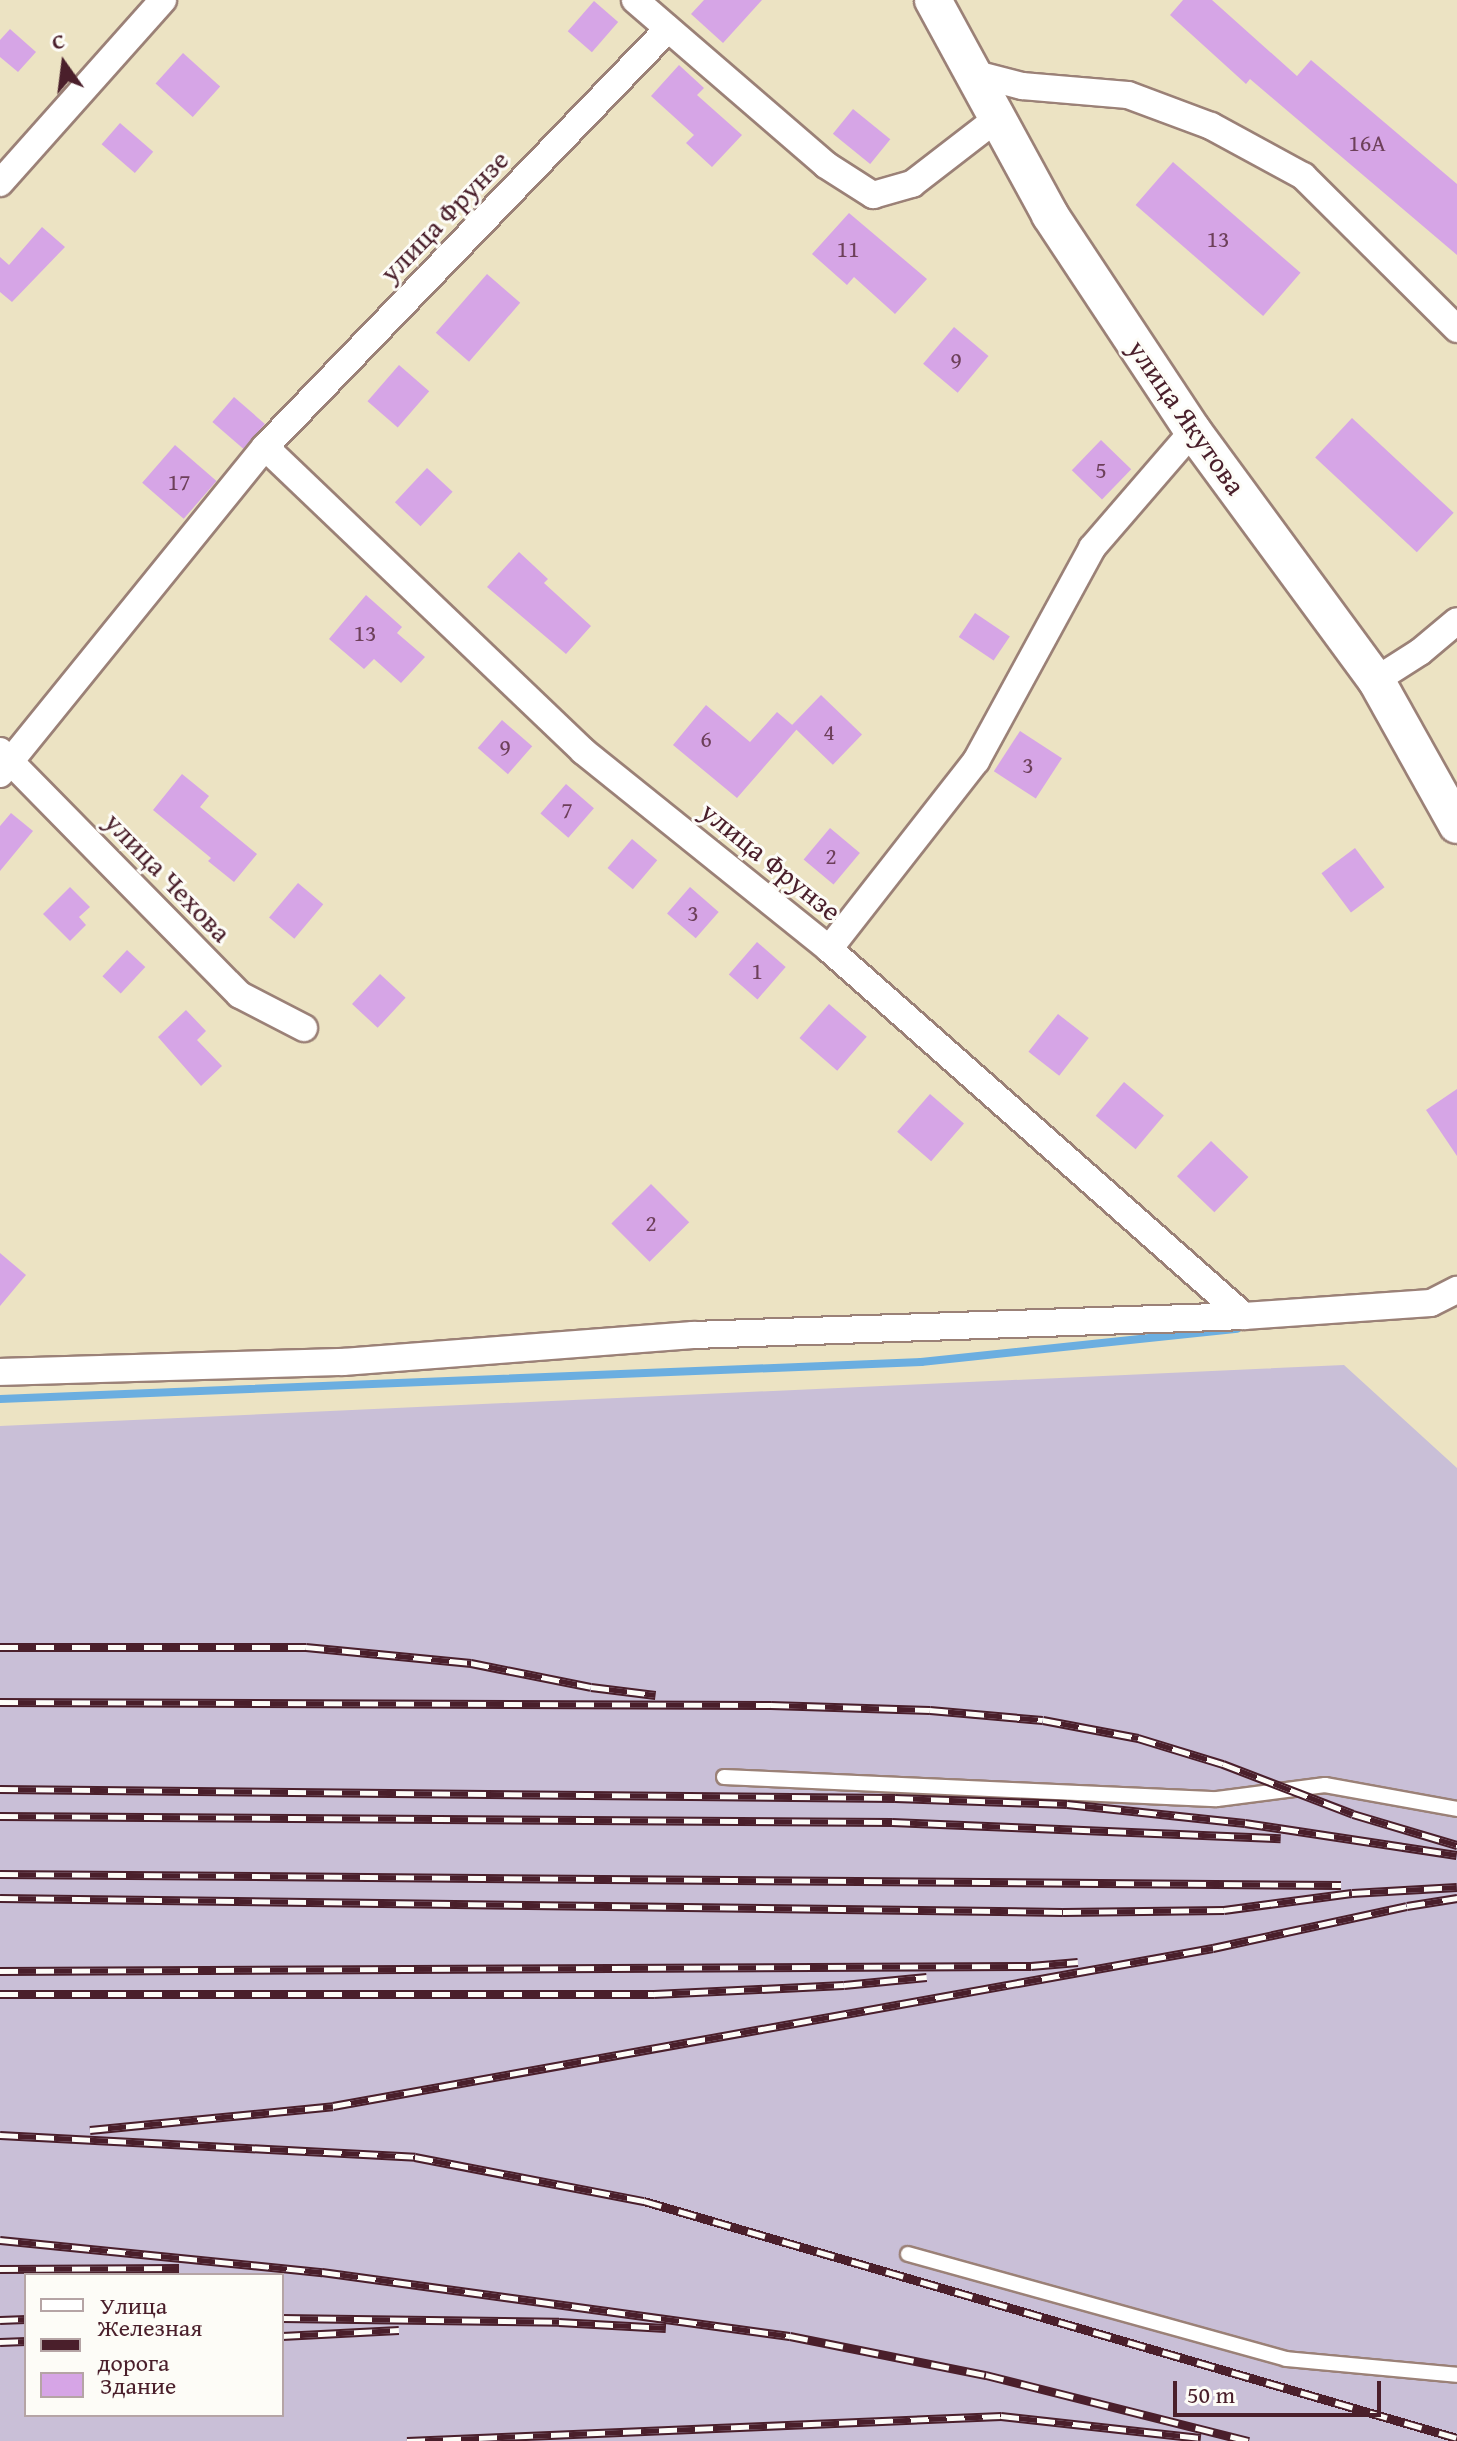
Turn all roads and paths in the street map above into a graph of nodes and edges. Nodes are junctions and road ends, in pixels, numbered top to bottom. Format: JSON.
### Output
{"nodes":[{"id":1,"x":163,"y":0,"type":"edge"},
{"id":2,"x":635,"y":0,"type":"edge"},
{"id":3,"x":933,"y":0,"type":"edge"},
{"id":4,"x":668,"y":29,"type":"junction"},
{"id":5,"x":976,"y":74,"type":"junction"},
{"id":6,"x":996,"y":119,"type":"junction"},
{"id":7,"x":0,"y":183,"type":"edge"},
{"id":8,"x":1457,"y":329,"type":"edge"},
{"id":9,"x":1193,"y":431,"type":"junction"},
{"id":10,"x":265,"y":447,"type":"junction"},
{"id":11,"x":1457,"y":621,"type":"edge"},
{"id":12,"x":1376,"y":680,"type":"junction"},
{"id":13,"x":3,"y":762,"type":"edge"},
{"id":14,"x":1457,"y":825,"type":"edge"},
{"id":15,"x":829,"y":949,"type":"junction"},
{"id":16,"x":304,"y":1028,"type":"dead end"},
{"id":17,"x":1457,"y":1290,"type":"edge"},
{"id":18,"x":1244,"y":1316,"type":"junction"},
{"id":19,"x":0,"y":1372,"type":"edge"},
{"id":20,"x":724,"y":1777,"type":"dead end"},
{"id":21,"x":1457,"y":1809,"type":"edge"},
{"id":22,"x":908,"y":2254,"type":"dead end"},
{"id":23,"x":1457,"y":2375,"type":"edge"}],
"edges":[{"from":1,"to":7,"type":"street"},
{"from":2,"to":4,"type":"street"},
{"from":3,"to":5,"type":"street","name":"улица Якутова"},
{"from":4,"to":6,"type":"street"},
{"from":4,"to":10,"type":"street","name":"улица Фрунзе"},
{"from":5,"to":6,"type":"street","name":"улица Якутова"},
{"from":5,"to":8,"type":"street"},
{"from":6,"to":9,"type":"street","name":"улица Якутова"},
{"from":9,"to":12,"type":"street","name":"улица Якутова"},
{"from":9,"to":15,"type":"street"},
{"from":10,"to":13,"type":"street","name":"улица Фрунзе"},
{"from":10,"to":15,"type":"street","name":"улица Фрунзе"},
{"from":11,"to":12,"type":"street"},
{"from":12,"to":14,"type":"street","name":"улица Якутова"},
{"from":13,"to":16,"type":"street","name":"улица Чехова"},
{"from":15,"to":18,"type":"street","name":"улица Фрунзе"},
{"from":17,"to":18,"type":"street"},
{"from":18,"to":19,"type":"street"},
{"from":20,"to":21,"type":"lane"},
{"from":22,"to":23,"type":"lane"}]}
